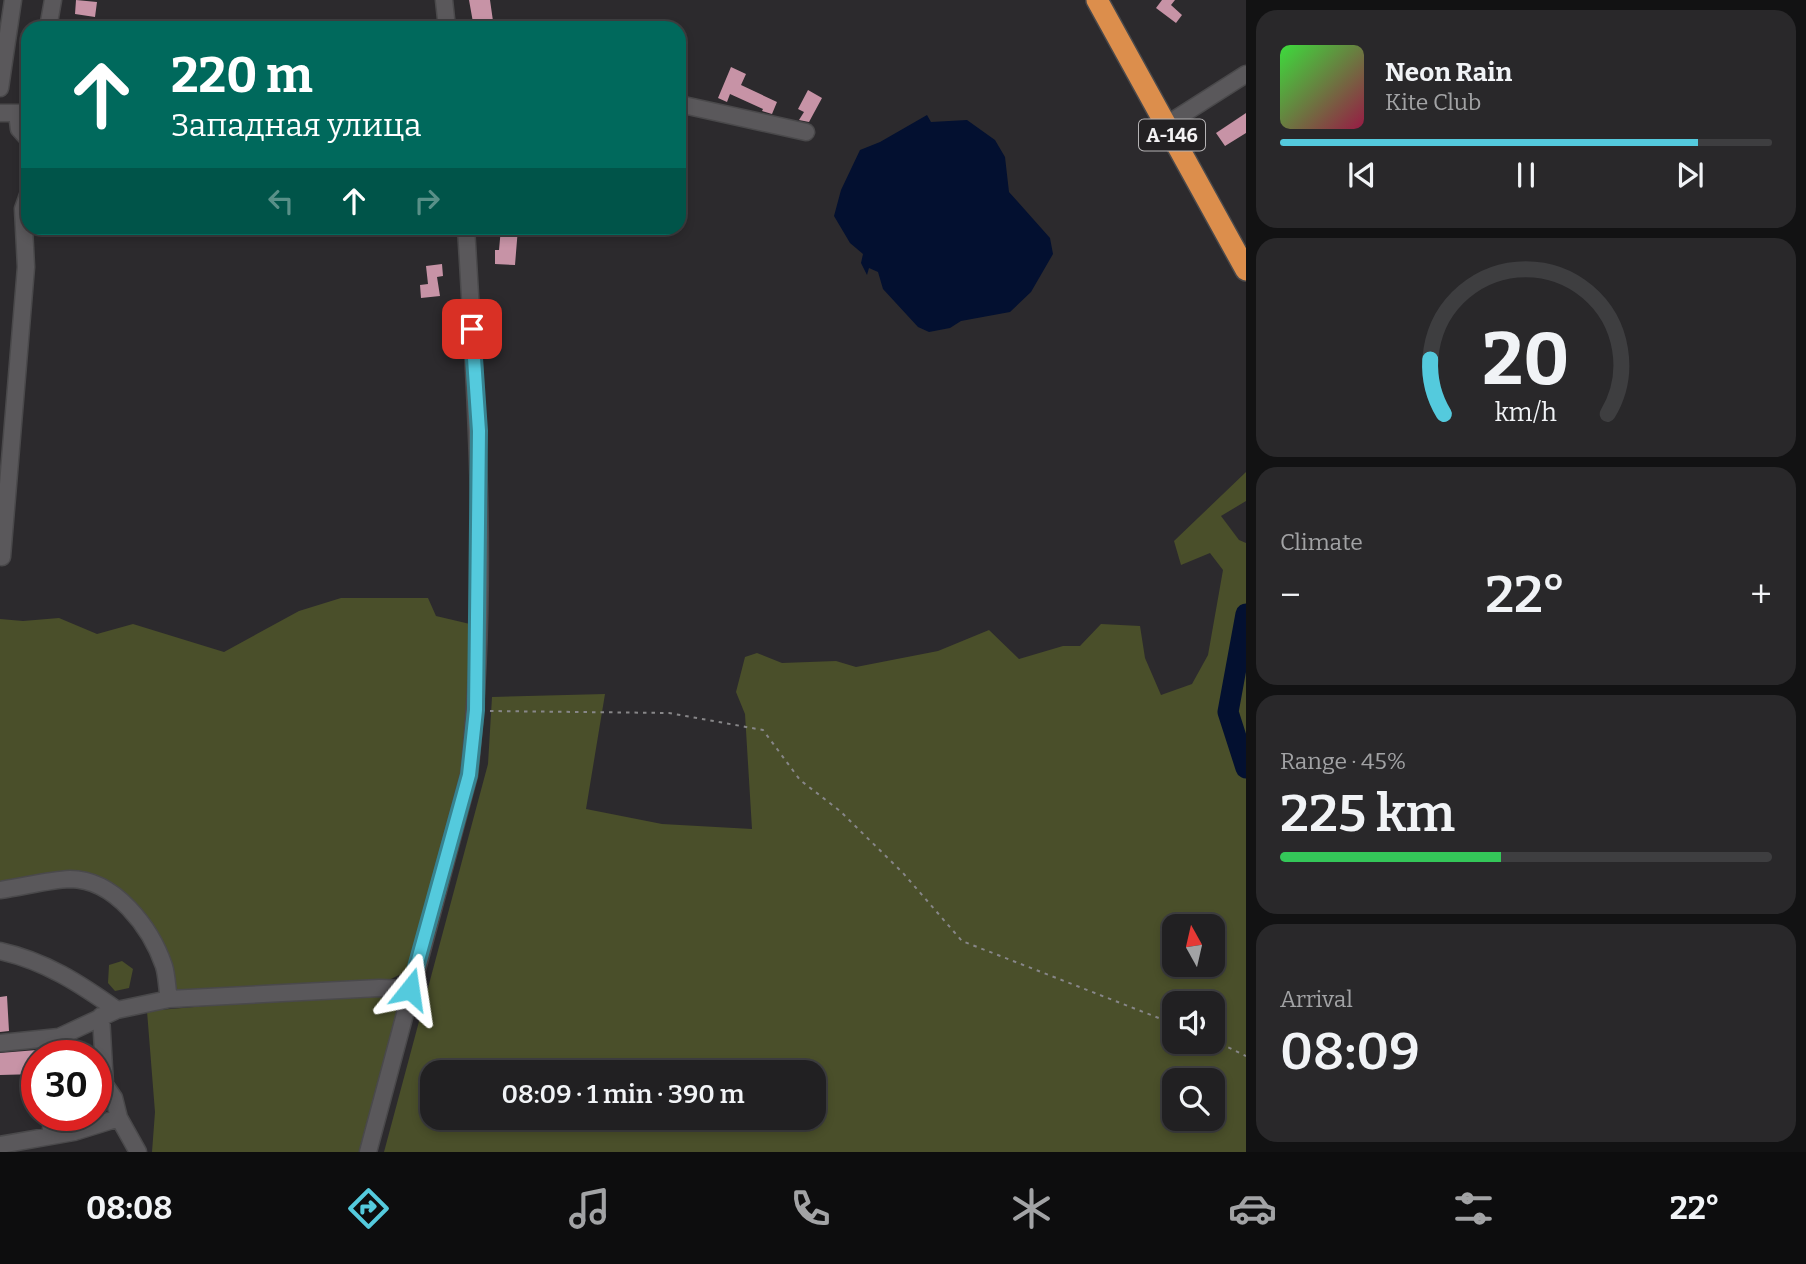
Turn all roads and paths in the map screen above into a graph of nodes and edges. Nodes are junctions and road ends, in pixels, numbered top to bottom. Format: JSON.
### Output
{"nodes":[{"id":1,"x":53,"y":0,"type":"edge"},
{"id":2,"x":444,"y":0,"type":"edge"},
{"id":3,"x":1097,"y":0,"type":"edge"},
{"id":4,"x":8,"y":6,"type":"edge"},
{"id":5,"x":49,"y":21,"type":"edge"},
{"id":6,"x":446,"y":21,"type":"edge"},
{"id":7,"x":1246,"y":74,"type":"edge"},
{"id":8,"x":0,"y":88,"type":"edge"},
{"id":9,"x":686,"y":106,"type":"edge"},
{"id":10,"x":0,"y":113,"type":"edge"},
{"id":11,"x":21,"y":113,"type":"edge"},
{"id":12,"x":1166,"y":125,"type":"junction"},
{"id":13,"x":806,"y":132,"type":"dead end"},
{"id":14,"x":24,"y":235,"type":"edge"},
{"id":15,"x":466,"y":235,"type":"edge"},
{"id":16,"x":1246,"y":270,"type":"edge"},
{"id":17,"x":2,"y":557,"type":"dead end"},
{"id":18,"x":476,"y":710,"type":"junction"},
{"id":19,"x":0,"y":890,"type":"edge"},
{"id":20,"x":0,"y":951,"type":"edge"},
{"id":21,"x":410,"y":989,"type":"junction"},
{"id":22,"x":169,"y":999,"type":"junction"},
{"id":23,"x":117,"y":1010,"type":"junction"},
{"id":24,"x":101,"y":1016,"type":"junction"},
{"id":25,"x":1162,"y":1019,"type":"edge"},
{"id":26,"x":59,"y":1037,"type":"junction"},
{"id":27,"x":59,"y":1040,"type":"edge"},
{"id":28,"x":101,"y":1040,"type":"edge"},
{"id":29,"x":0,"y":1043,"type":"edge"},
{"id":30,"x":1225,"y":1046,"type":"edge"},
{"id":31,"x":1246,"y":1056,"type":"edge"},
{"id":32,"x":112,"y":1096,"type":"edge"},
{"id":33,"x":119,"y":1118,"type":"junction"},
{"id":34,"x":51,"y":1131,"type":"edge"},
{"id":35,"x":50,"y":1136,"type":"junction"},
{"id":36,"x":0,"y":1145,"type":"edge"},
{"id":37,"x":138,"y":1152,"type":"edge"},
{"id":38,"x":368,"y":1152,"type":"edge"}],
"edges":[{"from":1,"to":5,"type":"street"},
{"from":2,"to":6,"type":"street"},
{"from":3,"to":12,"type":"highway","number":"А-146"},
{"from":4,"to":8,"type":"street"},
{"from":7,"to":12,"type":"street"},
{"from":9,"to":13,"type":"street"},
{"from":10,"to":11,"type":"street"},
{"from":12,"to":16,"type":"highway","number":"А-146"},
{"from":14,"to":17,"type":"street"},
{"from":15,"to":18,"type":"street"},
{"from":18,"to":21,"type":"street"},
{"from":18,"to":25,"type":"path"},
{"from":19,"to":22,"type":"street"},
{"from":20,"to":23,"type":"street"},
{"from":21,"to":22,"type":"street"},
{"from":21,"to":38,"type":"street"},
{"from":22,"to":23,"type":"street"},
{"from":23,"to":24,"type":"street"},
{"from":24,"to":26,"type":"street"},
{"from":24,"to":28,"type":"street"},
{"from":26,"to":27,"type":"street"},
{"from":26,"to":29,"type":"street"},
{"from":30,"to":31,"type":"path"},
{"from":32,"to":33,"type":"street"},
{"from":33,"to":35,"type":"street"},
{"from":33,"to":37,"type":"street"},
{"from":34,"to":35,"type":"street"},
{"from":35,"to":36,"type":"street"}]}
